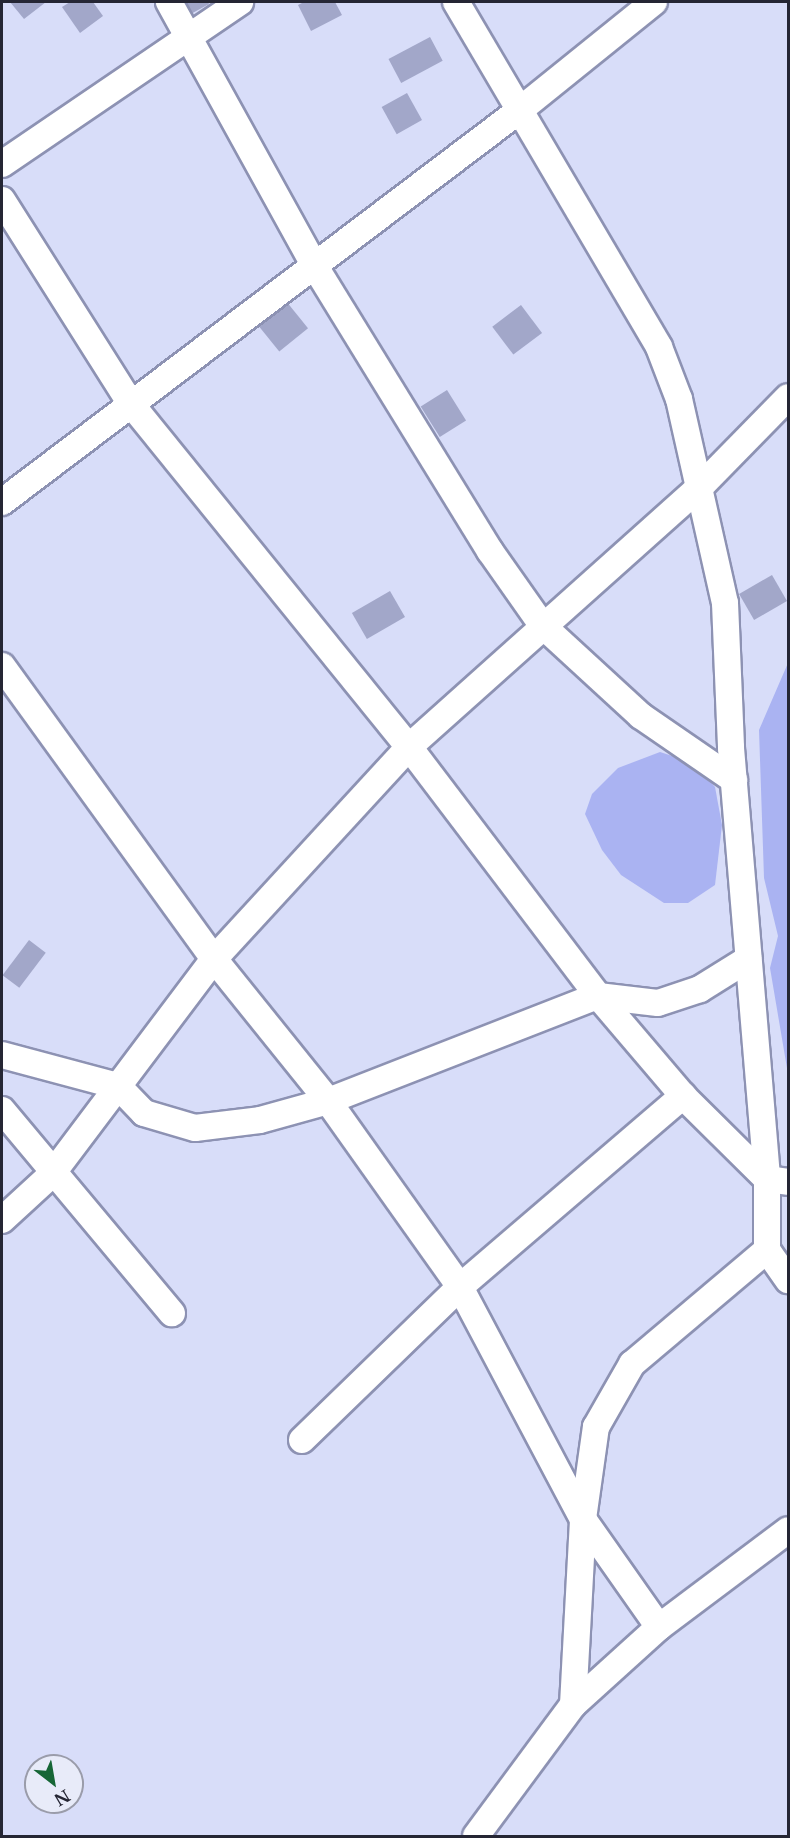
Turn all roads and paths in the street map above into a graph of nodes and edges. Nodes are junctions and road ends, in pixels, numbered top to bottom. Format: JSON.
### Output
{"nodes":[{"id":1,"x":169,"y":2,"type":"edge"},
{"id":2,"x":240,"y":2,"type":"edge"},
{"id":3,"x":456,"y":2,"type":"edge"},
{"id":4,"x":654,"y":2,"type":"edge"},
{"id":5,"x":189,"y":39,"type":"junction"},
{"id":6,"x":520,"y":110,"type":"junction"},
{"id":7,"x":2,"y":164,"type":"edge"},
{"id":8,"x":2,"y":200,"type":"edge"},
{"id":9,"x":314,"y":266,"type":"junction"},
{"id":10,"x":789,"y":397,"type":"edge"},
{"id":11,"x":131,"y":404,"type":"junction"},
{"id":12,"x":699,"y":488,"type":"junction"},
{"id":13,"x":2,"y":502,"type":"edge"},
{"id":14,"x":542,"y":625,"type":"junction"},
{"id":15,"x":2,"y":666,"type":"edge"},
{"id":16,"x":409,"y":747,"type":"junction"},
{"id":17,"x":734,"y":780,"type":"junction"},
{"id":18,"x":214,"y":959,"type":"junction"},
{"id":19,"x":748,"y":959,"type":"junction"},
{"id":20,"x":598,"y":996,"type":"junction"},
{"id":21,"x":2,"y":1055,"type":"edge"},
{"id":22,"x":118,"y":1086,"type":"junction"},
{"id":23,"x":683,"y":1096,"type":"junction"},
{"id":24,"x":328,"y":1101,"type":"junction"},
{"id":25,"x":2,"y":1110,"type":"edge"},
{"id":26,"x":52,"y":1174,"type":"junction"},
{"id":27,"x":778,"y":1180,"type":"edge"},
{"id":28,"x":2,"y":1220,"type":"edge"},
{"id":29,"x":767,"y":1250,"type":"junction"},
{"id":30,"x":789,"y":1280,"type":"edge"},
{"id":31,"x":460,"y":1287,"type":"junction"},
{"id":32,"x":172,"y":1313,"type":"dead end"},
{"id":33,"x":302,"y":1440,"type":"dead end"},
{"id":34,"x":583,"y":1519,"type":"junction"},
{"id":35,"x":789,"y":1530,"type":"edge"},
{"id":36,"x":659,"y":1627,"type":"junction"},
{"id":37,"x":573,"y":1705,"type":"junction"},
{"id":38,"x":476,"y":1836,"type":"edge"}],
"edges":[{"from":1,"to":5,"type":"street"},
{"from":2,"to":5,"type":"street"},
{"from":3,"to":6,"type":"street"},
{"from":4,"to":6,"type":"street"},
{"from":5,"to":7,"type":"street"},
{"from":5,"to":9,"type":"street"},
{"from":6,"to":9,"type":"street"},
{"from":6,"to":12,"type":"street"},
{"from":8,"to":11,"type":"street"},
{"from":9,"to":11,"type":"street"},
{"from":9,"to":14,"type":"street"},
{"from":10,"to":12,"type":"street"},
{"from":11,"to":13,"type":"street"},
{"from":11,"to":16,"type":"street"},
{"from":12,"to":14,"type":"street"},
{"from":12,"to":17,"type":"street"},
{"from":14,"to":16,"type":"street"},
{"from":14,"to":17,"type":"street"},
{"from":15,"to":18,"type":"street"},
{"from":16,"to":18,"type":"street"},
{"from":16,"to":20,"type":"street"},
{"from":17,"to":19,"type":"street"},
{"from":18,"to":22,"type":"street"},
{"from":18,"to":24,"type":"street"},
{"from":19,"to":20,"type":"street"},
{"from":19,"to":27,"type":"street"},
{"from":20,"to":23,"type":"street"},
{"from":20,"to":24,"type":"street"},
{"from":21,"to":22,"type":"street"},
{"from":22,"to":24,"type":"street"},
{"from":22,"to":26,"type":"street"},
{"from":23,"to":27,"type":"street"},
{"from":23,"to":31,"type":"street"},
{"from":24,"to":31,"type":"street"},
{"from":25,"to":26,"type":"street"},
{"from":26,"to":28,"type":"street"},
{"from":26,"to":32,"type":"street"},
{"from":27,"to":29,"type":"street"},
{"from":29,"to":30,"type":"street"},
{"from":29,"to":34,"type":"street"},
{"from":31,"to":33,"type":"street"},
{"from":31,"to":34,"type":"street"},
{"from":34,"to":36,"type":"street"},
{"from":34,"to":37,"type":"street"},
{"from":35,"to":36,"type":"street"},
{"from":36,"to":37,"type":"street"},
{"from":37,"to":38,"type":"street"}]}
